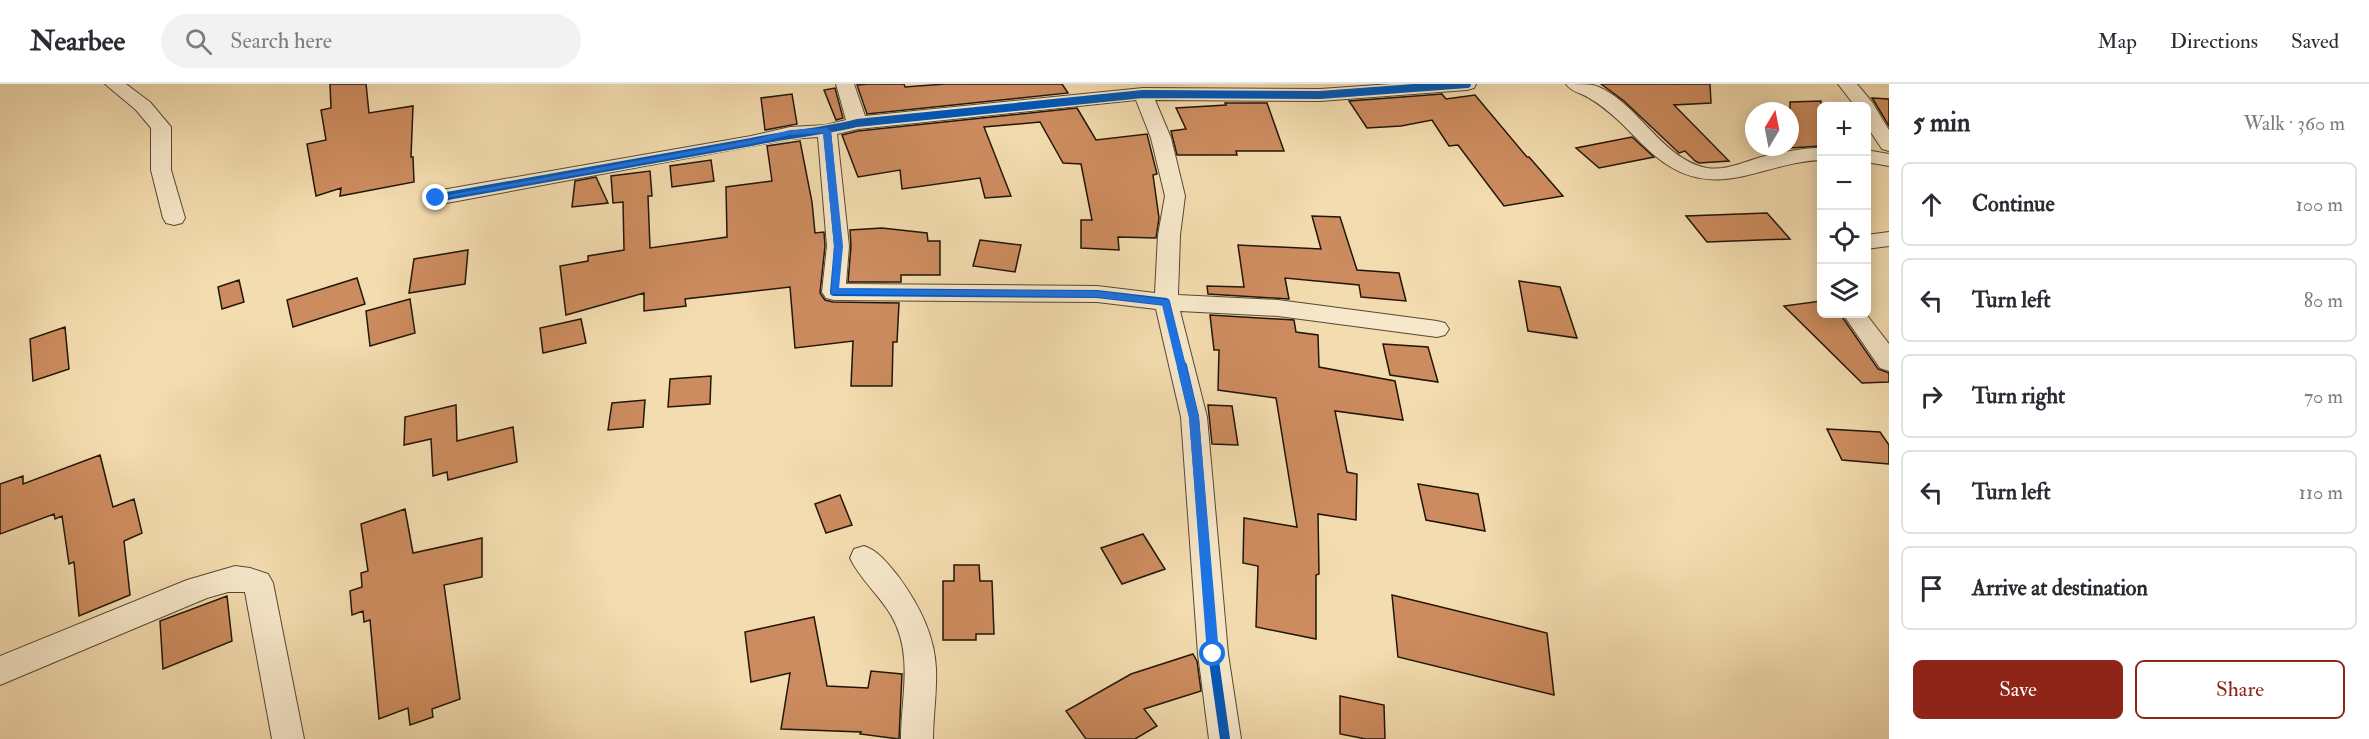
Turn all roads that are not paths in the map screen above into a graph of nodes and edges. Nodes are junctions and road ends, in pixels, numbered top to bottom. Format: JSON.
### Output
{"nodes":[{"id":1,"x":114,"y":84,"type":"edge"},
{"id":2,"x":845,"y":84,"type":"edge"},
{"id":3,"x":1467,"y":84,"type":"edge"},
{"id":4,"x":1575,"y":84,"type":"edge"},
{"id":5,"x":1847,"y":84,"type":"edge"},
{"id":6,"x":1173,"y":89,"type":"edge"},
{"id":7,"x":1143,"y":94,"type":"junction"},
{"id":8,"x":1861,"y":102,"type":"edge"},
{"id":9,"x":1871,"y":116,"type":"edge"},
{"id":10,"x":857,"y":123,"type":"junction"},
{"id":11,"x":827,"y":131,"type":"junction"},
{"id":12,"x":1889,"y":145,"type":"edge"},
{"id":13,"x":1817,"y":154,"type":"edge"},
{"id":14,"x":1871,"y":157,"type":"edge"},
{"id":15,"x":1889,"y":160,"type":"edge"},
{"id":16,"x":436,"y":198,"type":"dead end"},
{"id":17,"x":174,"y":218,"type":"dead end"},
{"id":18,"x":1889,"y":239,"type":"edge"},
{"id":19,"x":1871,"y":241,"type":"edge"},
{"id":20,"x":1166,"y":302,"type":"junction"},
{"id":21,"x":1857,"y":318,"type":"edge"},
{"id":22,"x":1437,"y":329,"type":"dead end"},
{"id":23,"x":1889,"y":362,"type":"edge"},
{"id":24,"x":864,"y":558,"type":"dead end"},
{"id":25,"x":0,"y":670,"type":"edge"},
{"id":26,"x":288,"y":739,"type":"edge"},
{"id":27,"x":917,"y":739,"type":"edge"},
{"id":28,"x":1225,"y":739,"type":"edge"}],
"edges":[{"from":1,"to":17,"type":"street"},
{"from":2,"to":10,"type":"street"},
{"from":3,"to":6,"type":"street"},
{"from":4,"to":13,"type":"street"},
{"from":5,"to":8,"type":"street"},
{"from":6,"to":7,"type":"street"},
{"from":7,"to":10,"type":"street"},
{"from":7,"to":20,"type":"street"},
{"from":9,"to":12,"type":"street"},
{"from":10,"to":11,"type":"street"},
{"from":11,"to":16,"type":"street"},
{"from":11,"to":20,"type":"street"},
{"from":14,"to":15,"type":"street"},
{"from":18,"to":19,"type":"street"},
{"from":20,"to":22,"type":"street"},
{"from":20,"to":28,"type":"street"},
{"from":21,"to":23,"type":"street"},
{"from":24,"to":27,"type":"street"},
{"from":25,"to":26,"type":"street"}]}
